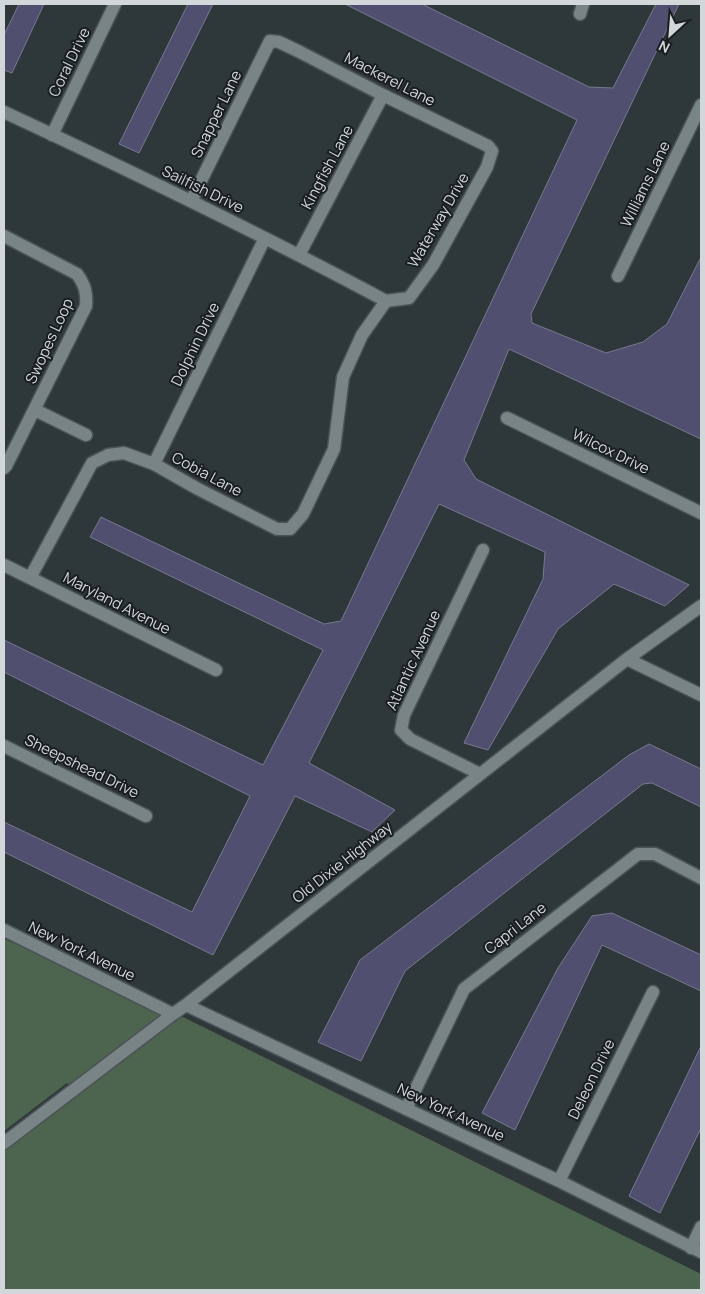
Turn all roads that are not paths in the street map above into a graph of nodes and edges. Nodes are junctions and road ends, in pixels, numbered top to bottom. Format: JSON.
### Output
{"nodes":[{"id":1,"x":115,"y":4,"type":"edge"},
{"id":2,"x":270,"y":41,"type":"joint"},
{"id":3,"x":383,"y":95,"type":"junction"},
{"id":4,"x":701,"y":105,"type":"edge"},
{"id":5,"x":4,"y":112,"type":"edge"},
{"id":6,"x":52,"y":135,"type":"junction"},
{"id":7,"x":492,"y":151,"type":"joint"},
{"id":8,"x":191,"y":201,"type":"junction"},
{"id":9,"x":4,"y":236,"type":"edge"},
{"id":10,"x":265,"y":238,"type":"junction"},
{"id":11,"x":299,"y":255,"type":"junction"},
{"id":12,"x":618,"y":276,"type":"dead end"},
{"id":13,"x":386,"y":301,"type":"junction"},
{"id":14,"x":35,"y":410,"type":"junction"},
{"id":15,"x":507,"y":418,"type":"dead end"},
{"id":16,"x":86,"y":435,"type":"dead end"},
{"id":17,"x":154,"y":464,"type":"junction"},
{"id":18,"x":4,"y":468,"type":"edge"},
{"id":19,"x":701,"y":513,"type":"edge"},
{"id":20,"x":483,"y":550,"type":"dead end"},
{"id":21,"x":4,"y":565,"type":"edge"},
{"id":22,"x":30,"y":578,"type":"junction"},
{"id":23,"x":701,"y":606,"type":"edge"},
{"id":24,"x":628,"y":659,"type":"junction"},
{"id":25,"x":216,"y":670,"type":"dead end"},
{"id":26,"x":701,"y":695,"type":"edge"},
{"id":27,"x":4,"y":746,"type":"edge"},
{"id":28,"x":480,"y":774,"type":"junction"},
{"id":29,"x":146,"y":816,"type":"dead end"},
{"id":30,"x":701,"y":878,"type":"edge"},
{"id":31,"x":4,"y":930,"type":"edge"},
{"id":32,"x":653,"y":992,"type":"dead end"},
{"id":33,"x":186,"y":1005,"type":"junction"},
{"id":34,"x":173,"y":1014,"type":"junction"},
{"id":35,"x":406,"y":1109,"type":"junction"},
{"id":36,"x":4,"y":1143,"type":"edge"},
{"id":37,"x":559,"y":1181,"type":"junction"},
{"id":38,"x":701,"y":1227,"type":"edge"},
{"id":39,"x":696,"y":1250,"type":"edge"}],
"edges":[{"from":1,"to":6,"type":"street","name":"Coral Drive"},
{"from":2,"to":3,"type":"street","name":"Mackerel Lane"},
{"from":2,"to":8,"type":"street","name":"Snapper Lane"},
{"from":3,"to":7,"type":"street","name":"Mackerel Lane"},
{"from":3,"to":11,"type":"street","name":"Kingfish Lane"},
{"from":4,"to":12,"type":"street","name":"Williams Lane"},
{"from":5,"to":6,"type":"street","name":"Sailfish Drive"},
{"from":6,"to":8,"type":"street","name":"Sailfish Drive"},
{"from":7,"to":13,"type":"street","name":"Waterway Drive"},
{"from":8,"to":10,"type":"street","name":"Sailfish Drive"},
{"from":9,"to":14,"type":"street","name":"Swopes Loop"},
{"from":10,"to":11,"type":"street","name":"Sailfish Drive"},
{"from":10,"to":17,"type":"street","name":"Dolphin Drive"},
{"from":11,"to":13,"type":"street","name":"Sailfish Drive"},
{"from":13,"to":17,"type":"street","name":"Cobia Lane"},
{"from":14,"to":16,"type":"street"},
{"from":14,"to":18,"type":"street","name":"Swopes Loop"},
{"from":15,"to":19,"type":"street","name":"Wilcox Drive"},
{"from":17,"to":22,"type":"street","name":"Cobia Lane"},
{"from":20,"to":28,"type":"street","name":"Atlantic Avenue"},
{"from":21,"to":22,"type":"street","name":"Maryland Avenue"},
{"from":22,"to":25,"type":"street","name":"Maryland Avenue"},
{"from":23,"to":24,"type":"street","name":"Old Dixie Highway"},
{"from":24,"to":26,"type":"street"},
{"from":24,"to":28,"type":"street","name":"Old Dixie Highway"},
{"from":27,"to":29,"type":"street","name":"Sheepshead Drive"},
{"from":28,"to":33,"type":"street","name":"Old Dixie Highway"},
{"from":30,"to":35,"type":"street","name":"Capri Lane"},
{"from":31,"to":34,"type":"street","name":"New York Avenue"},
{"from":32,"to":37,"type":"street","name":"Deleon Drive"},
{"from":33,"to":34,"type":"street","name":"Old Dixie Highway"},
{"from":33,"to":35,"type":"street","name":"New York Avenue"},
{"from":34,"to":36,"type":"street","name":"Old Dixie Highway"},
{"from":35,"to":37,"type":"street","name":"New York Avenue"},
{"from":37,"to":39,"type":"street","name":"New York Avenue"},
{"from":38,"to":39,"type":"street"}]}
